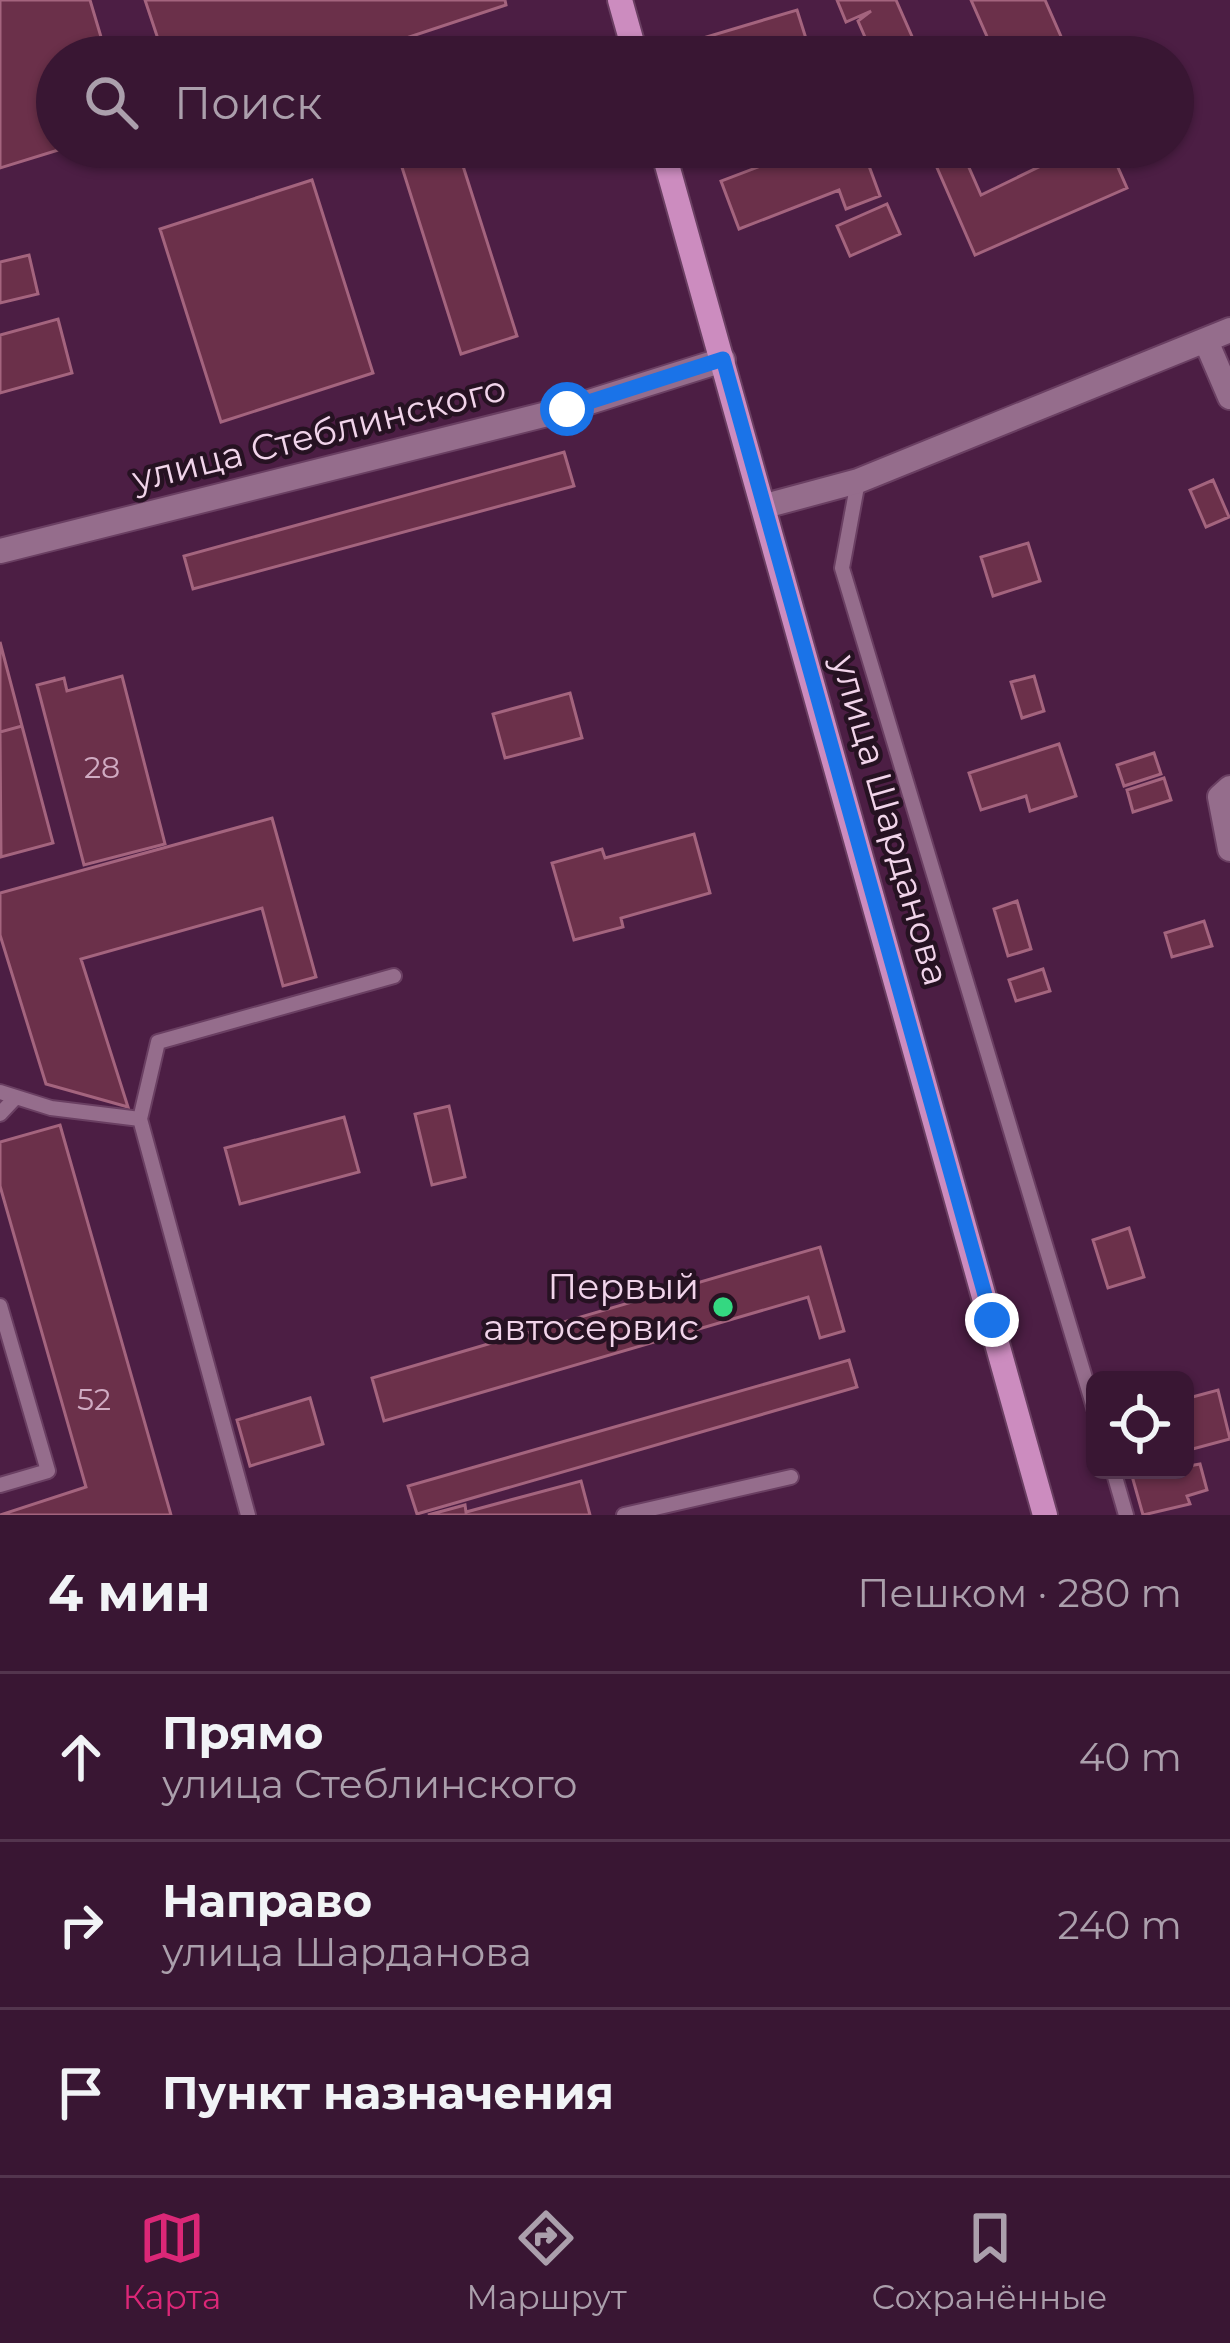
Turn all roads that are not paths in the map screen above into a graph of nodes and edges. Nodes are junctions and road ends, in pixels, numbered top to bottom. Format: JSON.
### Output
{"nodes":[{"id":1,"x":620,"y":0,"type":"edge"},
{"id":2,"x":630,"y":36,"type":"edge"},
{"id":3,"x":668,"y":168,"type":"edge"},
{"id":4,"x":1230,"y":330,"type":"edge"},
{"id":5,"x":1206,"y":341,"type":"junction"},
{"id":6,"x":723,"y":359,"type":"junction"},
{"id":7,"x":1230,"y":397,"type":"edge"},
{"id":8,"x":858,"y":481,"type":"junction"},
{"id":9,"x":765,"y":506,"type":"junction"},
{"id":10,"x":0,"y":551,"type":"edge"},
{"id":11,"x":1230,"y":788,"type":"edge"},
{"id":12,"x":1230,"y":849,"type":"edge"},
{"id":13,"x":394,"y":976,"type":"dead end"},
{"id":14,"x":8,"y":1095,"type":"edge"},
{"id":15,"x":0,"y":1114,"type":"edge"},
{"id":16,"x":140,"y":1119,"type":"junction"},
{"id":17,"x":0,"y":1306,"type":"edge"},
{"id":18,"x":1086,"y":1382,"type":"edge"},
{"id":19,"x":791,"y":1477,"type":"dead end"},
{"id":20,"x":1116,"y":1479,"type":"edge"},
{"id":21,"x":0,"y":1485,"type":"edge"},
{"id":22,"x":248,"y":1515,"type":"edge"},
{"id":23,"x":624,"y":1515,"type":"edge"},
{"id":24,"x":1045,"y":1515,"type":"edge"},
{"id":25,"x":1126,"y":1515,"type":"edge"}],
"edges":[{"from":1,"to":2,"type":"main road"},
{"from":3,"to":6,"type":"main road","name":"улица Шарданова"},
{"from":4,"to":5,"type":"street"},
{"from":5,"to":7,"type":"street"},
{"from":5,"to":8,"type":"street"},
{"from":6,"to":9,"type":"main road","name":"улица Шарданова"},
{"from":6,"to":10,"type":"street","name":"улица Стеблинского"},
{"from":8,"to":9,"type":"street"},
{"from":8,"to":18,"type":"lane"},
{"from":9,"to":24,"type":"main road","name":"улица Шарданова"},
{"from":11,"to":12,"type":"street"},
{"from":13,"to":16,"type":"lane"},
{"from":14,"to":15,"type":"lane"},
{"from":14,"to":16,"type":"lane"},
{"from":16,"to":22,"type":"lane"},
{"from":17,"to":21,"type":"lane"},
{"from":19,"to":23,"type":"lane"},
{"from":20,"to":25,"type":"lane"}]}
